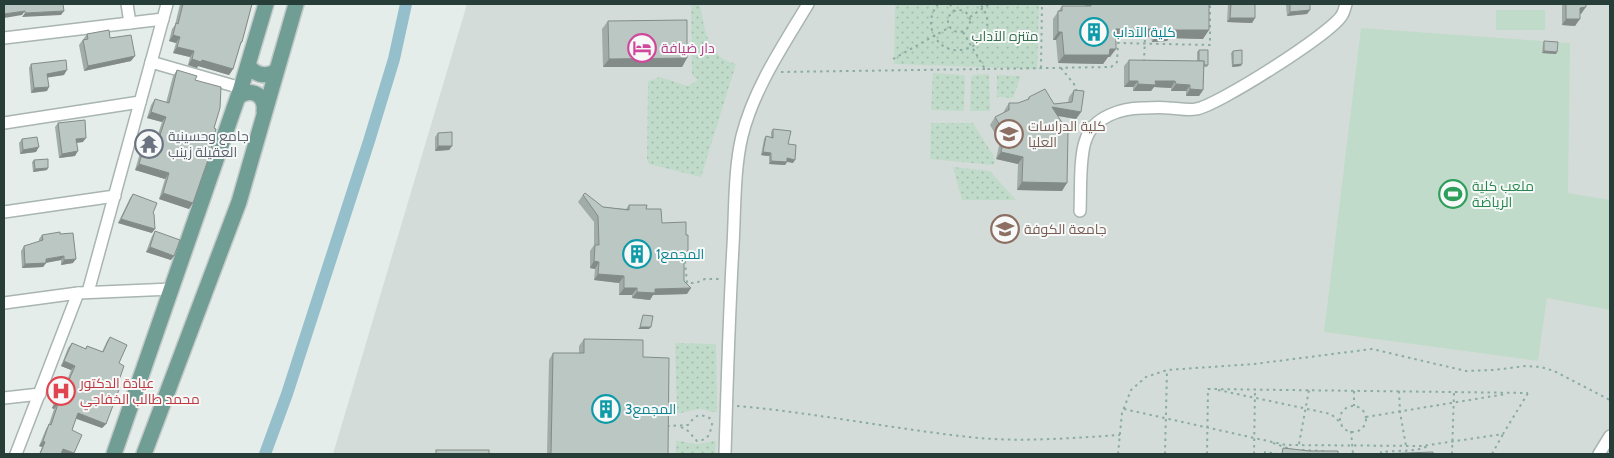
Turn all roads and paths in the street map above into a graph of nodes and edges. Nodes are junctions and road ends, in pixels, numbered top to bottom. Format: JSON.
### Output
{"nodes":[{"id":1,"x":128,"y":4,"type":"edge"},
{"id":2,"x":167,"y":4,"type":"edge"},
{"id":3,"x":266,"y":4,"type":"edge"},
{"id":4,"x":296,"y":4,"type":"edge"},
{"id":5,"x":808,"y":4,"type":"edge"},
{"id":6,"x":938,"y":4,"type":"edge"},
{"id":7,"x":950,"y":4,"type":"edge"},
{"id":8,"x":980,"y":4,"type":"edge"},
{"id":9,"x":990,"y":4,"type":"edge"},
{"id":10,"x":1042,"y":4,"type":"edge"},
{"id":11,"x":1210,"y":4,"type":"edge"},
{"id":12,"x":1346,"y":4,"type":"edge"},
{"id":13,"x":983,"y":8,"type":"junction"},
{"id":14,"x":954,"y":12,"type":"junction"},
{"id":15,"x":970,"y":17,"type":"junction"},
{"id":16,"x":163,"y":19,"type":"junction"},
{"id":17,"x":130,"y":23,"type":"junction"},
{"id":18,"x":950,"y":27,"type":"junction"},
{"id":19,"x":963,"y":32,"type":"junction"},
{"id":20,"x":934,"y":36,"type":"junction"},
{"id":21,"x":1145,"y":36,"type":"edge"},
{"id":22,"x":4,"y":38,"type":"edge"},
{"id":23,"x":1145,"y":44,"type":"junction"},
{"id":24,"x":972,"y":47,"type":"junction"},
{"id":25,"x":893,"y":59,"type":"dead end"},
{"id":26,"x":151,"y":62,"type":"junction"},
{"id":27,"x":248,"y":65,"type":"junction"},
{"id":28,"x":1144,"y":67,"type":"edge"},
{"id":29,"x":1041,"y":68,"type":"junction"},
{"id":30,"x":1061,"y":68,"type":"junction"},
{"id":31,"x":985,"y":69,"type":"junction"},
{"id":32,"x":276,"y":71,"type":"junction"},
{"id":33,"x":781,"y":72,"type":"dead end"},
{"id":34,"x":240,"y":92,"type":"junction"},
{"id":35,"x":1074,"y":98,"type":"edge"},
{"id":36,"x":140,"y":102,"type":"junction"},
{"id":37,"x":264,"y":111,"type":"junction"},
{"id":38,"x":4,"y":123,"type":"edge"},
{"id":39,"x":114,"y":196,"type":"junction"},
{"id":40,"x":1080,"y":211,"type":"dead end"},
{"id":41,"x":4,"y":212,"type":"edge"},
{"id":42,"x":685,"y":261,"type":"edge"},
{"id":43,"x":720,"y":280,"type":"dead end"},
{"id":44,"x":172,"y":289,"type":"junction"},
{"id":45,"x":83,"y":293,"type":"junction"},
{"id":46,"x":4,"y":303,"type":"edge"},
{"id":47,"x":1167,"y":370,"type":"junction"},
{"id":48,"x":1213,"y":389,"type":"junction"},
{"id":49,"x":1255,"y":389,"type":"junction"},
{"id":50,"x":1309,"y":390,"type":"junction"},
{"id":51,"x":1354,"y":391,"type":"junction"},
{"id":52,"x":1399,"y":391,"type":"junction"},
{"id":53,"x":1454,"y":392,"type":"junction"},
{"id":54,"x":1513,"y":393,"type":"junction"},
{"id":55,"x":40,"y":394,"type":"junction"},
{"id":56,"x":1255,"y":397,"type":"junction"},
{"id":57,"x":4,"y":398,"type":"edge"},
{"id":58,"x":1610,"y":400,"type":"edge"},
{"id":59,"x":1453,"y":403,"type":"junction"},
{"id":60,"x":726,"y":406,"type":"junction"},
{"id":61,"x":1354,"y":406,"type":"junction"},
{"id":62,"x":1123,"y":408,"type":"junction"},
{"id":63,"x":1306,"y":408,"type":"junction"},
{"id":64,"x":1400,"y":412,"type":"junction"},
{"id":65,"x":1366,"y":418,"type":"junction"},
{"id":66,"x":1166,"y":419,"type":"junction"},
{"id":67,"x":713,"y":420,"type":"junction"},
{"id":68,"x":719,"y":420,"type":"dead end"},
{"id":69,"x":1342,"y":424,"type":"junction"},
{"id":70,"x":662,"y":426,"type":"edge"},
{"id":71,"x":680,"y":426,"type":"junction"},
{"id":72,"x":1207,"y":428,"type":"junction"},
{"id":73,"x":1351,"y":432,"type":"junction"},
{"id":74,"x":1504,"y":434,"type":"junction"},
{"id":75,"x":1120,"y":435,"type":"junction"},
{"id":76,"x":1610,"y":436,"type":"edge"},
{"id":77,"x":1254,"y":438,"type":"junction"},
{"id":78,"x":1261,"y":440,"type":"junction"},
{"id":79,"x":1452,"y":442,"type":"junction"},
{"id":80,"x":1436,"y":444,"type":"junction"},
{"id":81,"x":1298,"y":445,"type":"junction"},
{"id":82,"x":1352,"y":446,"type":"junction"},
{"id":83,"x":1406,"y":446,"type":"junction"},
{"id":84,"x":1295,"y":450,"type":"edge"},
{"id":85,"x":1352,"y":453,"type":"edge"},
{"id":86,"x":1404,"y":453,"type":"edge"},
{"id":87,"x":16,"y":454,"type":"edge"},
{"id":88,"x":114,"y":454,"type":"edge"},
{"id":89,"x":144,"y":454,"type":"edge"},
{"id":90,"x":725,"y":454,"type":"edge"},
{"id":91,"x":1118,"y":454,"type":"edge"},
{"id":92,"x":1166,"y":454,"type":"edge"},
{"id":93,"x":1207,"y":454,"type":"edge"},
{"id":94,"x":1254,"y":454,"type":"edge"},
{"id":95,"x":1265,"y":454,"type":"edge"},
{"id":96,"x":1276,"y":454,"type":"edge"},
{"id":97,"x":1300,"y":454,"type":"edge"},
{"id":98,"x":1324,"y":454,"type":"edge"},
{"id":99,"x":1381,"y":454,"type":"edge"},
{"id":100,"x":1436,"y":454,"type":"edge"},
{"id":101,"x":1442,"y":454,"type":"edge"},
{"id":102,"x":1452,"y":454,"type":"edge"},
{"id":103,"x":1492,"y":454,"type":"edge"},
{"id":104,"x":1599,"y":454,"type":"edge"}],
"edges":[{"from":1,"to":17,"type":"street"},
{"from":2,"to":16,"type":"street"},
{"from":3,"to":27,"type":"main road"},
{"from":4,"to":32,"type":"main road"},
{"from":5,"to":60,"type":"street"},
{"from":6,"to":20,"type":"path"},
{"from":7,"to":14,"type":"path"},
{"from":8,"to":13,"type":"path"},
{"from":9,"to":13,"type":"path"},
{"from":10,"to":29,"type":"path"},
{"from":11,"to":23,"type":"path"},
{"from":12,"to":40,"type":"street"},
{"from":13,"to":15,"type":"path"},
{"from":13,"to":24,"type":"path"},
{"from":14,"to":15,"type":"path"},
{"from":14,"to":18,"type":"path"},
{"from":15,"to":19,"type":"path"},
{"from":16,"to":17,"type":"street"},
{"from":16,"to":26,"type":"street"},
{"from":17,"to":22,"type":"street"},
{"from":18,"to":19,"type":"path"},
{"from":18,"to":20,"type":"path"},
{"from":19,"to":24,"type":"path"},
{"from":20,"to":24,"type":"path"},
{"from":20,"to":25,"type":"path"},
{"from":21,"to":23,"type":"path"},
{"from":23,"to":28,"type":"path"},
{"from":23,"to":30,"type":"path"},
{"from":24,"to":31,"type":"path"},
{"from":26,"to":34,"type":"street"},
{"from":26,"to":36,"type":"street"},
{"from":27,"to":32,"type":"main road"},
{"from":27,"to":34,"type":"main road"},
{"from":29,"to":30,"type":"path"},
{"from":29,"to":31,"type":"path"},
{"from":30,"to":35,"type":"path"},
{"from":31,"to":33,"type":"path"},
{"from":32,"to":37,"type":"main road"},
{"from":34,"to":37,"type":"main road"},
{"from":34,"to":44,"type":"main road"},
{"from":36,"to":38,"type":"street"},
{"from":36,"to":39,"type":"street"},
{"from":37,"to":89,"type":"main road"},
{"from":39,"to":41,"type":"street"},
{"from":39,"to":45,"type":"street"},
{"from":42,"to":43,"type":"path"},
{"from":44,"to":45,"type":"street"},
{"from":44,"to":88,"type":"main road"},
{"from":45,"to":46,"type":"street"},
{"from":45,"to":55,"type":"street"},
{"from":47,"to":58,"type":"path"},
{"from":47,"to":62,"type":"path"},
{"from":47,"to":66,"type":"path"},
{"from":48,"to":49,"type":"path"},
{"from":48,"to":56,"type":"path"},
{"from":48,"to":72,"type":"path"},
{"from":49,"to":50,"type":"path"},
{"from":49,"to":56,"type":"path"},
{"from":50,"to":51,"type":"path"},
{"from":50,"to":63,"type":"path"},
{"from":51,"to":52,"type":"path"},
{"from":51,"to":61,"type":"path"},
{"from":52,"to":53,"type":"path"},
{"from":52,"to":64,"type":"path"},
{"from":53,"to":54,"type":"path"},
{"from":53,"to":59,"type":"path"},
{"from":54,"to":59,"type":"path"},
{"from":54,"to":74,"type":"path"},
{"from":55,"to":57,"type":"street"},
{"from":55,"to":87,"type":"street"},
{"from":56,"to":63,"type":"path"},
{"from":56,"to":77,"type":"path"},
{"from":59,"to":64,"type":"path"},
{"from":59,"to":79,"type":"path"},
{"from":60,"to":75,"type":"path"},
{"from":60,"to":90,"type":"street"},
{"from":61,"to":65,"type":"path"},
{"from":61,"to":69,"type":"path"},
{"from":62,"to":66,"type":"path"},
{"from":62,"to":75,"type":"path"},
{"from":63,"to":69,"type":"path"},
{"from":63,"to":81,"type":"path"},
{"from":64,"to":65,"type":"path"},
{"from":64,"to":83,"type":"path"},
{"from":65,"to":73,"type":"path"},
{"from":66,"to":72,"type":"path"},
{"from":66,"to":92,"type":"path"},
{"from":67,"to":68,"type":"path"},
{"from":67,"to":71,"type":"path"},
{"from":67,"to":71,"type":"path"},
{"from":69,"to":73,"type":"path"},
{"from":70,"to":71,"type":"path"},
{"from":72,"to":77,"type":"path"},
{"from":72,"to":93,"type":"path"},
{"from":73,"to":82,"type":"path"},
{"from":74,"to":79,"type":"path"},
{"from":74,"to":103,"type":"path"},
{"from":75,"to":91,"type":"path"},
{"from":76,"to":104,"type":"street"},
{"from":77,"to":78,"type":"path"},
{"from":77,"to":94,"type":"path"},
{"from":78,"to":81,"type":"path"},
{"from":78,"to":84,"type":"path"},
{"from":79,"to":80,"type":"path"},
{"from":79,"to":102,"type":"path"},
{"from":80,"to":83,"type":"path"},
{"from":80,"to":86,"type":"path"},
{"from":81,"to":82,"type":"path"},
{"from":82,"to":83,"type":"path"},
{"from":82,"to":85,"type":"path"},
{"from":86,"to":99,"type":"path"},
{"from":95,"to":96,"type":"path"},
{"from":97,"to":98,"type":"path"},
{"from":100,"to":101,"type":"path"}]}
